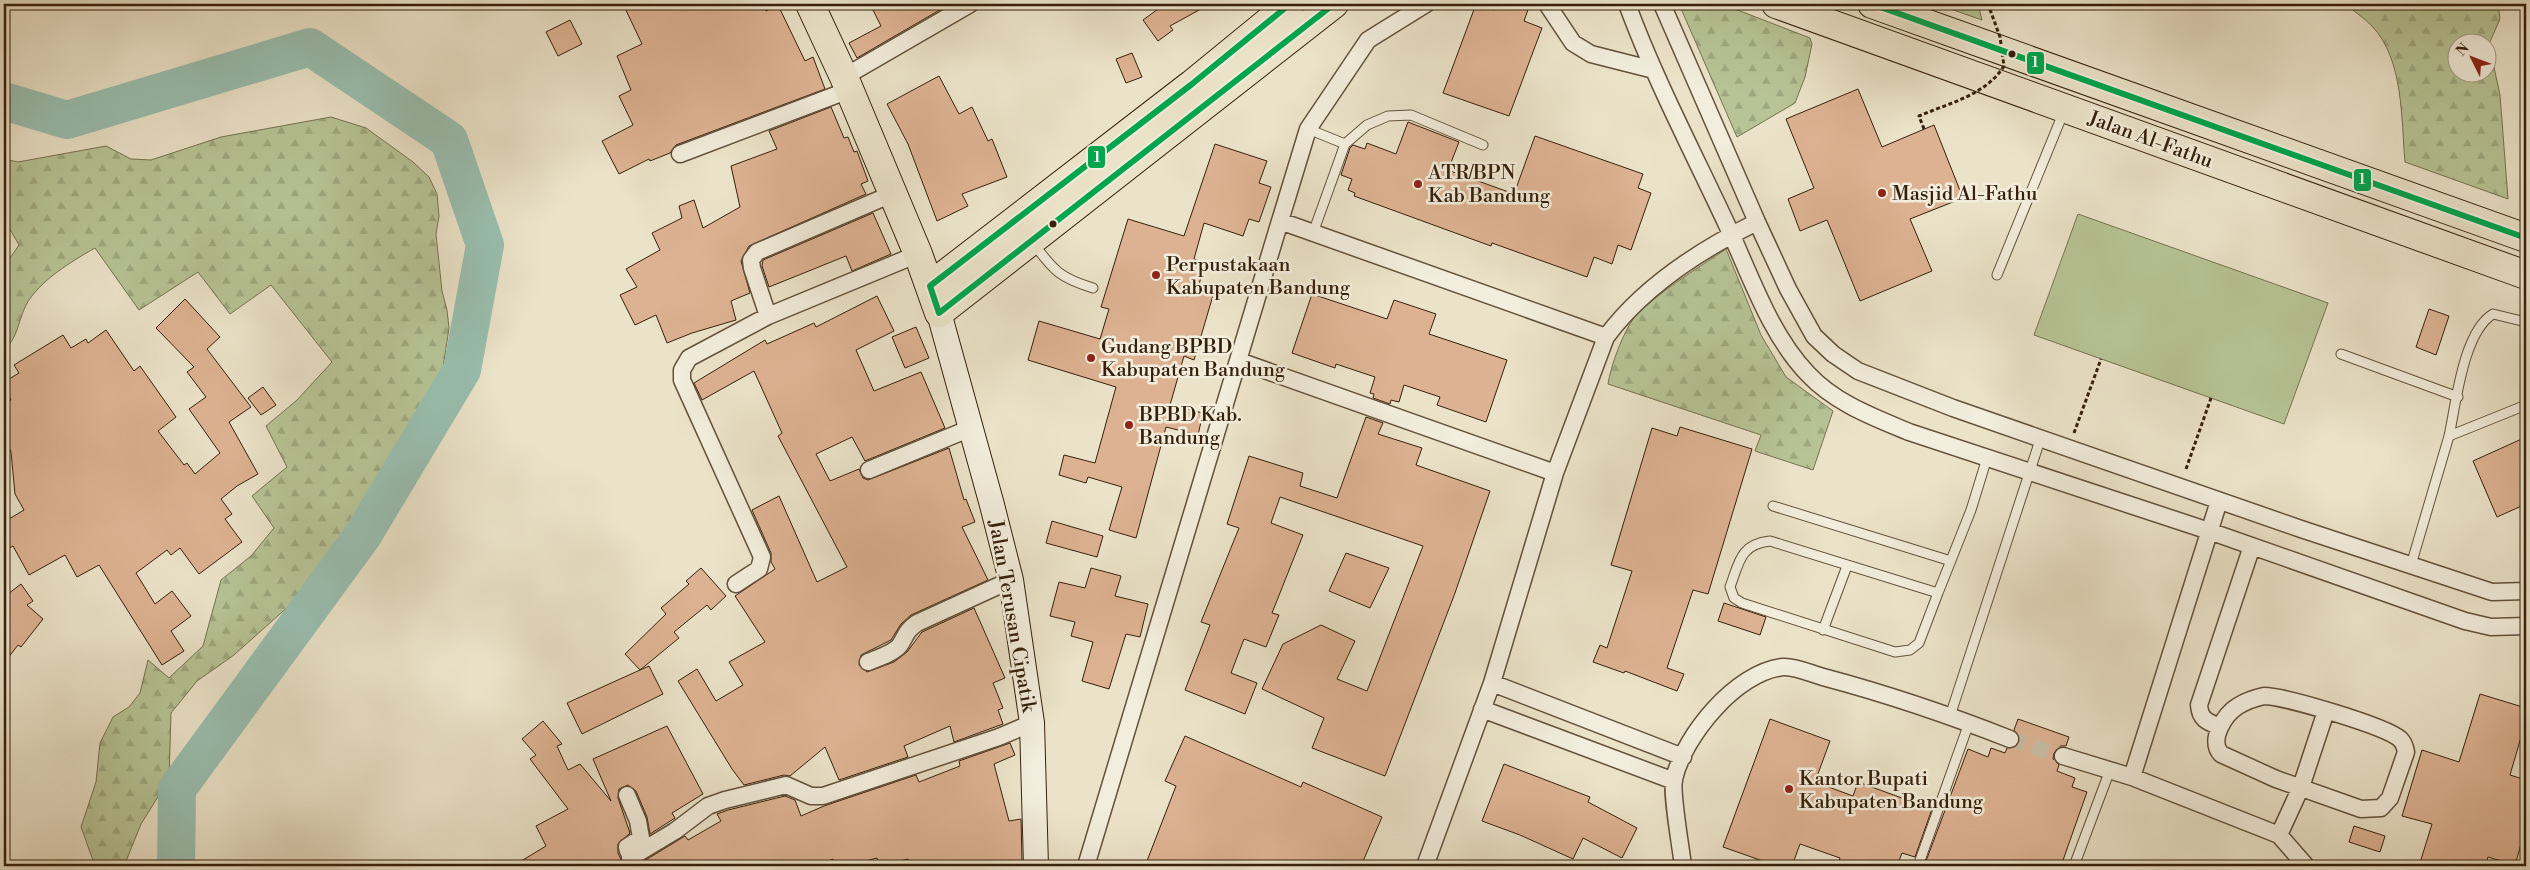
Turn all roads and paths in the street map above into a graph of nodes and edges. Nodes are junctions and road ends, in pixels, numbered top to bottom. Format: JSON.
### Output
{"nodes":[{"id":1,"x":810,"y":4,"type":"edge"},
{"id":2,"x":970,"y":4,"type":"edge"},
{"id":3,"x":1290,"y":4,"type":"edge"},
{"id":4,"x":1334,"y":4,"type":"edge"},
{"id":5,"x":1426,"y":4,"type":"edge"},
{"id":6,"x":1547,"y":4,"type":"edge"},
{"id":7,"x":1627,"y":4,"type":"edge"},
{"id":8,"x":1662,"y":4,"type":"edge"},
{"id":9,"x":1776,"y":4,"type":"edge"},
{"id":10,"x":1872,"y":4,"type":"edge"},
{"id":11,"x":1988,"y":4,"type":"edge"},
{"id":12,"x":1654,"y":70,"type":"junction"},
{"id":13,"x":847,"y":84,"type":"junction"},
{"id":14,"x":1199,"y":94,"type":"junction"},
{"id":15,"x":2134,"y":98,"type":"junction"},
{"id":16,"x":2065,"y":108,"type":"junction"},
{"id":17,"x":1308,"y":129,"type":"junction"},
{"id":18,"x":1924,"y":129,"type":"dead end"},
{"id":19,"x":2123,"y":129,"type":"junction"},
{"id":20,"x":1346,"y":144,"type":"junction"},
{"id":21,"x":1483,"y":144,"type":"dead end"},
{"id":22,"x":680,"y":154,"type":"dead end"},
{"id":23,"x":892,"y":194,"type":"junction"},
{"id":24,"x":2410,"y":196,"type":"junction"},
{"id":25,"x":1280,"y":221,"type":"junction"},
{"id":26,"x":1757,"y":222,"type":"junction"},
{"id":27,"x":2399,"y":229,"type":"junction"},
{"id":28,"x":1313,"y":233,"type":"junction"},
{"id":29,"x":1731,"y":235,"type":"junction"},
{"id":30,"x":2526,"y":238,"type":"edge"},
{"id":31,"x":1032,"y":241,"type":"junction"},
{"id":32,"x":918,"y":254,"type":"junction"},
{"id":33,"x":2526,"y":275,"type":"edge"},
{"id":34,"x":1997,"y":276,"type":"dead end"},
{"id":35,"x":930,"y":286,"type":"junction"},
{"id":36,"x":1094,"y":288,"type":"dead end"},
{"id":37,"x":939,"y":313,"type":"junction"},
{"id":38,"x":768,"y":316,"type":"junction"},
{"id":39,"x":2526,"y":322,"type":"edge"},
{"id":40,"x":1606,"y":337,"type":"junction"},
{"id":41,"x":2342,"y":354,"type":"dead end"},
{"id":42,"x":2101,"y":359,"type":"dead end"},
{"id":43,"x":1239,"y":361,"type":"junction"},
{"id":44,"x":2458,"y":397,"type":"junction"},
{"id":45,"x":2211,"y":398,"type":"dead end"},
{"id":46,"x":2526,"y":405,"type":"edge"},
{"id":47,"x":971,"y":428,"type":"junction"},
{"id":48,"x":2449,"y":436,"type":"junction"},
{"id":49,"x":2041,"y":437,"type":"junction"},
{"id":50,"x":2069,"y":447,"type":"junction"},
{"id":51,"x":1987,"y":458,"type":"junction"},
{"id":52,"x":869,"y":470,"type":"dead end"},
{"id":53,"x":2030,"y":472,"type":"junction"},
{"id":54,"x":1556,"y":473,"type":"junction"},
{"id":55,"x":2180,"y":487,"type":"junction"},
{"id":56,"x":2219,"y":500,"type":"junction"},
{"id":57,"x":1773,"y":506,"type":"dead end"},
{"id":58,"x":2209,"y":531,"type":"junction"},
{"id":59,"x":2252,"y":546,"type":"junction"},
{"id":60,"x":1952,"y":561,"type":"junction"},
{"id":61,"x":2411,"y":565,"type":"junction"},
{"id":62,"x":1847,"y":566,"type":"junction"},
{"id":63,"x":1011,"y":580,"type":"junction"},
{"id":64,"x":736,"y":584,"type":"dead end"},
{"id":65,"x":2526,"y":591,"type":"edge"},
{"id":66,"x":1938,"y":593,"type":"junction"},
{"id":67,"x":2526,"y":626,"type":"edge"},
{"id":68,"x":1823,"y":630,"type":"junction"},
{"id":69,"x":868,"y":662,"type":"dead end"},
{"id":70,"x":1492,"y":683,"type":"junction"},
{"id":71,"x":1482,"y":709,"type":"junction"},
{"id":72,"x":2326,"y":711,"type":"junction"},
{"id":73,"x":1950,"y":716,"type":"junction"},
{"id":74,"x":1032,"y":723,"type":"junction"},
{"id":75,"x":1969,"y":723,"type":"junction"},
{"id":76,"x":2220,"y":727,"type":"junction"},
{"id":77,"x":2010,"y":740,"type":"tunnel mouth"},
{"id":78,"x":2063,"y":756,"type":"tunnel mouth"},
{"id":79,"x":1683,"y":757,"type":"junction"},
{"id":80,"x":2110,"y":770,"type":"junction"},
{"id":81,"x":2132,"y":777,"type":"junction"},
{"id":82,"x":1674,"y":781,"type":"junction"},
{"id":83,"x":2301,"y":787,"type":"junction"},
{"id":84,"x":627,"y":795,"type":"dead end"},
{"id":85,"x":2278,"y":835,"type":"junction"},
{"id":86,"x":633,"y":862,"type":"edge"},
{"id":87,"x":1036,"y":866,"type":"edge"},
{"id":88,"x":1086,"y":866,"type":"edge"},
{"id":89,"x":1425,"y":866,"type":"edge"},
{"id":90,"x":1683,"y":866,"type":"edge"},
{"id":91,"x":1918,"y":866,"type":"edge"},
{"id":92,"x":2074,"y":866,"type":"edge"},
{"id":93,"x":2306,"y":866,"type":"edge"}],
"edges":[{"from":1,"to":13,"type":"highway"},
{"from":2,"to":13,"type":"street"},
{"from":3,"to":14,"type":"highway"},
{"from":4,"to":14,"type":"highway"},
{"from":5,"to":17,"type":"street"},
{"from":6,"to":12,"type":"street"},
{"from":7,"to":12,"type":"street"},
{"from":8,"to":26,"type":"street"},
{"from":9,"to":16,"type":"highway","name":"Jalan Al-Fathu"},
{"from":10,"to":15,"type":"highway","name":"Jalan Al-Fathu"},
{"from":11,"to":18,"type":"path","bridge":true},
{"from":12,"to":29,"type":"street"},
{"from":13,"to":22,"type":"street"},
{"from":13,"to":23,"type":"highway"},
{"from":14,"to":31,"type":"highway"},
{"from":14,"to":35,"type":"highway"},
{"from":15,"to":19,"type":"highway"},
{"from":15,"to":24,"type":"highway","name":"Jalan Al-Fathu"},
{"from":16,"to":19,"type":"highway","name":"Jalan Al-Fathu"},
{"from":16,"to":34,"type":"lane"},
{"from":17,"to":20,"type":"lane"},
{"from":17,"to":25,"type":"street"},
{"from":19,"to":27,"type":"highway","name":"Jalan Al-Fathu"},
{"from":20,"to":21,"type":"lane"},
{"from":20,"to":28,"type":"lane"},
{"from":23,"to":32,"type":"highway"},
{"from":23,"to":38,"type":"street"},
{"from":24,"to":27,"type":"highway"},
{"from":24,"to":30,"type":"highway","name":"Jalan Al-Fathu"},
{"from":25,"to":28,"type":"street"},
{"from":25,"to":43,"type":"street"},
{"from":26,"to":29,"type":"street"},
{"from":26,"to":49,"type":"street"},
{"from":27,"to":33,"type":"highway","name":"Jalan Al-Fathu"},
{"from":28,"to":40,"type":"street"},
{"from":29,"to":40,"type":"street"},
{"from":29,"to":51,"type":"street"},
{"from":31,"to":36,"type":"lane"},
{"from":31,"to":37,"type":"highway"},
{"from":32,"to":35,"type":"highway"},
{"from":32,"to":38,"type":"street"},
{"from":35,"to":37,"type":"highway"},
{"from":37,"to":47,"type":"main road","name":"Jalan Terusan Cipatik"},
{"from":38,"to":64,"type":"street"},
{"from":39,"to":44,"type":"lane"},
{"from":40,"to":54,"type":"street"},
{"from":41,"to":44,"type":"lane"},
{"from":42,"to":50,"type":"path"},
{"from":43,"to":54,"type":"street"},
{"from":43,"to":88,"type":"street"},
{"from":44,"to":48,"type":"lane"},
{"from":45,"to":55,"type":"path"},
{"from":46,"to":48,"type":"lane"},
{"from":47,"to":52,"type":"street"},
{"from":47,"to":63,"type":"main road","name":"Jalan Terusan Cipatik"},
{"from":48,"to":61,"type":"lane"},
{"from":49,"to":50,"type":"street"},
{"from":49,"to":53,"type":"lane"},
{"from":50,"to":55,"type":"street"},
{"from":51,"to":53,"type":"street"},
{"from":51,"to":60,"type":"lane"},
{"from":53,"to":58,"type":"street"},
{"from":53,"to":73,"type":"lane"},
{"from":54,"to":70,"type":"street"},
{"from":55,"to":56,"type":"street"},
{"from":56,"to":58,"type":"street"},
{"from":56,"to":61,"type":"street"},
{"from":57,"to":60,"type":"lane"},
{"from":58,"to":59,"type":"street"},
{"from":58,"to":81,"type":"street"},
{"from":59,"to":67,"type":"street"},
{"from":59,"to":76,"type":"street"},
{"from":60,"to":66,"type":"lane"},
{"from":61,"to":65,"type":"street"},
{"from":62,"to":66,"type":"lane"},
{"from":62,"to":68,"type":"lane"},
{"from":62,"to":68,"type":"lane"},
{"from":63,"to":69,"type":"street"},
{"from":63,"to":74,"type":"main road","name":"Jalan Terusan Cipatik"},
{"from":66,"to":68,"type":"lane"},
{"from":70,"to":71,"type":"street"},
{"from":70,"to":79,"type":"street"},
{"from":71,"to":82,"type":"street"},
{"from":71,"to":89,"type":"street"},
{"from":72,"to":76,"type":"street"},
{"from":72,"to":83,"type":"street"},
{"from":72,"to":83,"type":"street"},
{"from":73,"to":75,"type":"street"},
{"from":73,"to":79,"type":"street"},
{"from":74,"to":86,"type":"street"},
{"from":74,"to":87,"type":"main road","name":"Jalan Terusan Cipatik"},
{"from":75,"to":77,"type":"street"},
{"from":75,"to":91,"type":"lane"},
{"from":76,"to":83,"type":"street"},
{"from":78,"to":80,"type":"street"},
{"from":79,"to":82,"type":"street"},
{"from":80,"to":81,"type":"street"},
{"from":80,"to":92,"type":"lane"},
{"from":81,"to":85,"type":"street"},
{"from":82,"to":90,"type":"street"},
{"from":83,"to":85,"type":"street"},
{"from":84,"to":86,"type":"street"},
{"from":85,"to":93,"type":"street"}]}
